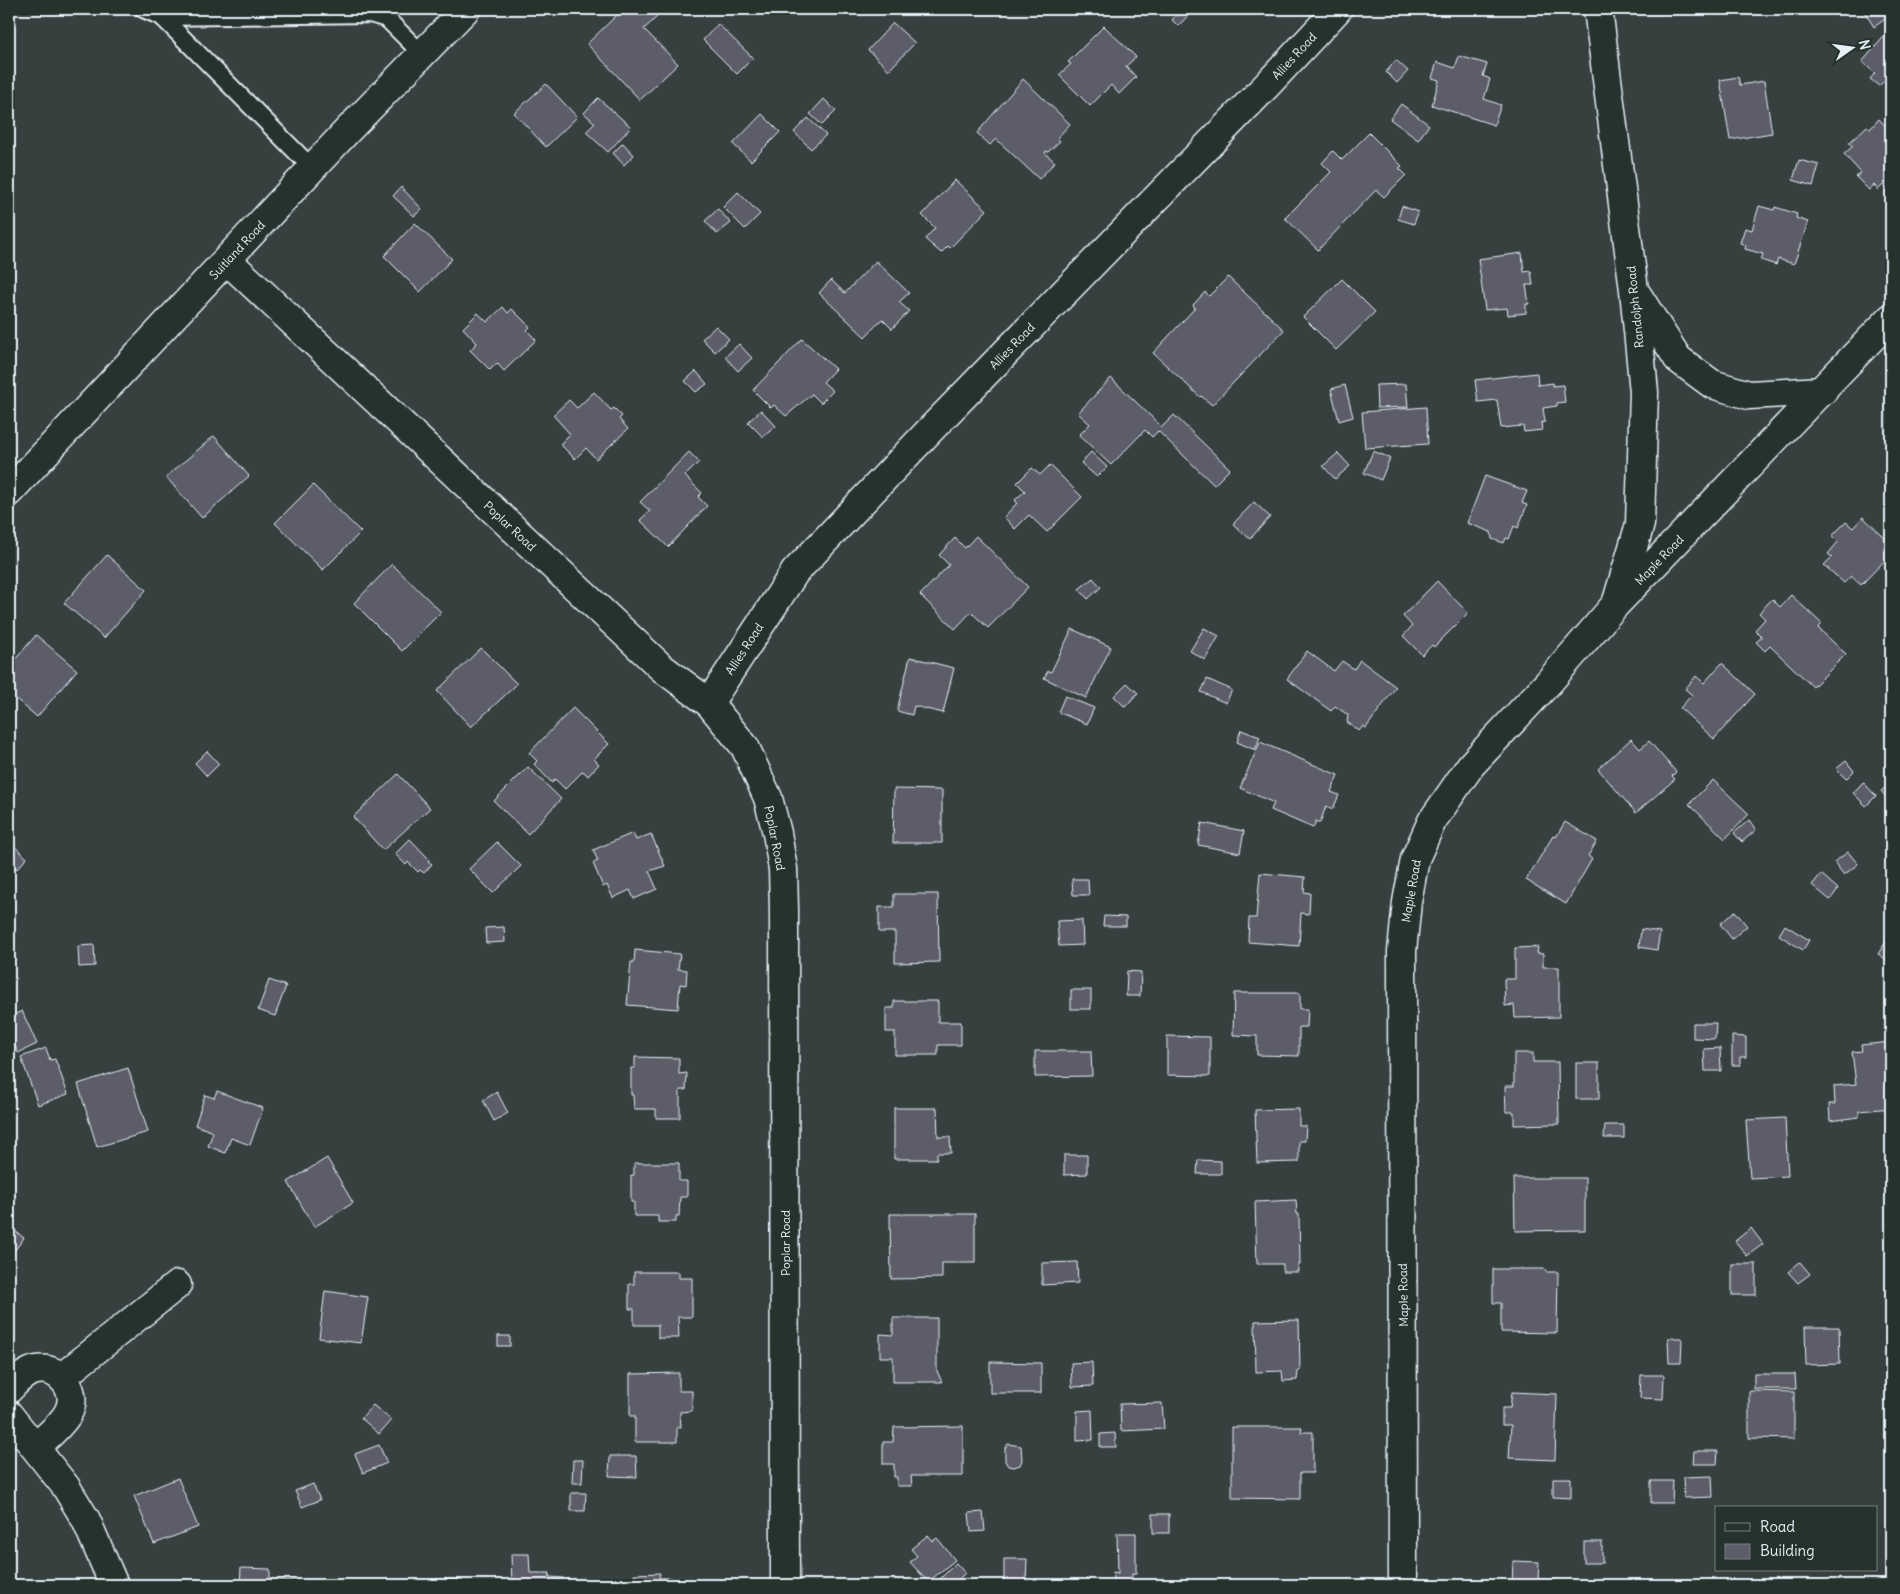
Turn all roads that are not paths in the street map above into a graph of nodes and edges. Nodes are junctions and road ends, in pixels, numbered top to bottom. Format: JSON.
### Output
{"nodes":[{"id":1,"x":143,"y":9,"type":"edge"},
{"id":2,"x":466,"y":9,"type":"edge"},
{"id":3,"x":1338,"y":9,"type":"edge"},
{"id":4,"x":1598,"y":9,"type":"edge"},
{"id":5,"x":162,"y":17,"type":"junction"},
{"id":6,"x":422,"y":54,"type":"junction"},
{"id":7,"x":313,"y":169,"type":"junction"},
{"id":8,"x":228,"y":261,"type":"junction"},
{"id":9,"x":1634,"y":290,"type":"junction"},
{"id":10,"x":1891,"y":318,"type":"edge"},
{"id":11,"x":1823,"y":391,"type":"junction"},
{"id":12,"x":9,"y":492,"type":"edge"},
{"id":13,"x":1616,"y":604,"type":"junction"},
{"id":14,"x":708,"y":703,"type":"junction"},
{"id":15,"x":177,"y":1285,"type":"dead end"},
{"id":16,"x":62,"y":1378,"type":"junction"},
{"id":17,"x":9,"y":1389,"type":"edge"},
{"id":18,"x":9,"y":1415,"type":"edge"},
{"id":19,"x":36,"y":1447,"type":"junction"},
{"id":20,"x":114,"y":1585,"type":"edge"},
{"id":21,"x":785,"y":1585,"type":"edge"},
{"id":22,"x":1403,"y":1585,"type":"edge"}],
"edges":[{"from":1,"to":5,"type":"lane"},
{"from":2,"to":6,"type":"street","name":"Suitland Road"},
{"from":3,"to":14,"type":"street","name":"Allies Road"},
{"from":4,"to":9,"type":"street","name":"Randolph Road"},
{"from":5,"to":6,"type":"lane"},
{"from":5,"to":7,"type":"lane"},
{"from":6,"to":7,"type":"street","name":"Suitland Road"},
{"from":7,"to":8,"type":"street","name":"Suitland Road"},
{"from":8,"to":12,"type":"street","name":"Suitland Road"},
{"from":8,"to":14,"type":"street","name":"Poplar Road"},
{"from":9,"to":11,"type":"street"},
{"from":9,"to":13,"type":"street","name":"Randolph Road"},
{"from":10,"to":11,"type":"street","name":"Maple Road"},
{"from":11,"to":13,"type":"street","name":"Maple Road"},
{"from":13,"to":22,"type":"street","name":"Maple Road"},
{"from":14,"to":21,"type":"street","name":"Poplar Road"},
{"from":15,"to":16,"type":"street"},
{"from":16,"to":17,"type":"street"},
{"from":16,"to":19,"type":"street"},
{"from":18,"to":19,"type":"street"},
{"from":19,"to":20,"type":"street"}]}
